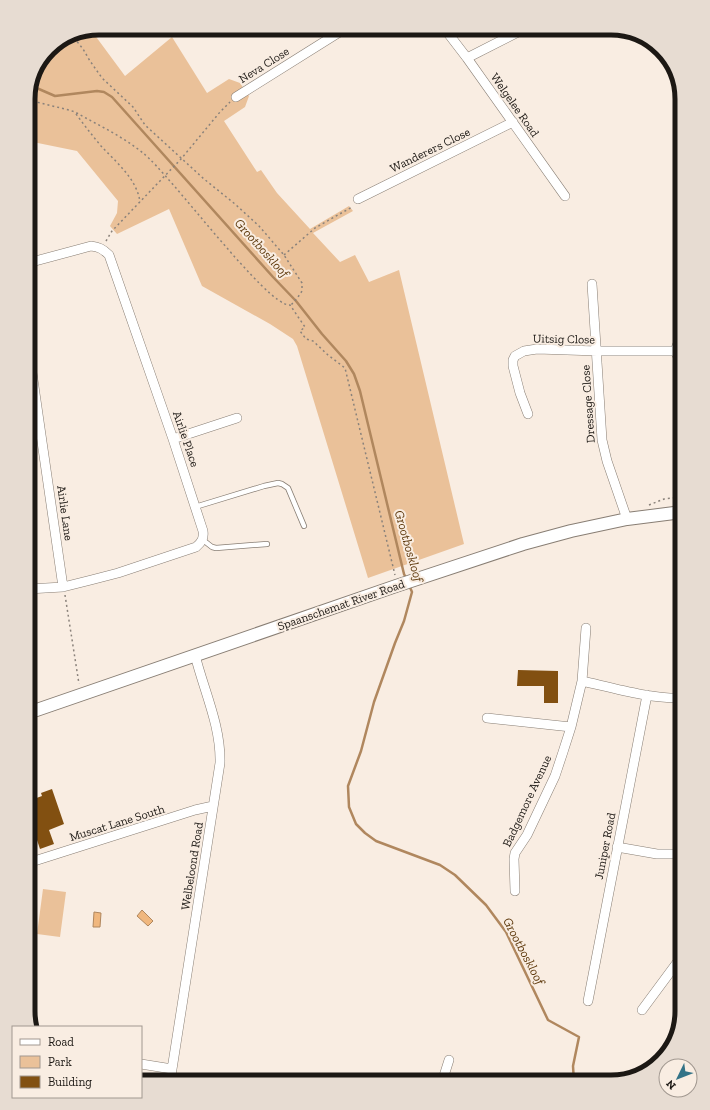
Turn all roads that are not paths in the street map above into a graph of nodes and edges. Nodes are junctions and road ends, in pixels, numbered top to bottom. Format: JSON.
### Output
{"nodes":[{"id":1,"x":335,"y":35,"type":"edge"},
{"id":2,"x":449,"y":35,"type":"edge"},
{"id":3,"x":512,"y":35,"type":"edge"},
{"id":4,"x":467,"y":58,"type":"junction"},
{"id":5,"x":236,"y":97,"type":"road end"},
{"id":6,"x":513,"y":122,"type":"junction"},
{"id":7,"x":565,"y":196,"type":"dead end"},
{"id":8,"x":358,"y":199,"type":"road end"},
{"id":9,"x":35,"y":261,"type":"edge"},
{"id":10,"x":592,"y":284,"type":"dead end"},
{"id":11,"x":596,"y":351,"type":"junction"},
{"id":12,"x":675,"y":351,"type":"edge"},
{"id":13,"x":35,"y":392,"type":"edge"},
{"id":14,"x":528,"y":414,"type":"dead end"},
{"id":15,"x":237,"y":418,"type":"dead end"},
{"id":16,"x":173,"y":439,"type":"junction"},
{"id":17,"x":196,"y":507,"type":"junction"},
{"id":18,"x":675,"y":513,"type":"edge"},
{"id":19,"x":627,"y":519,"type":"junction"},
{"id":20,"x":304,"y":526,"type":"dead end"},
{"id":21,"x":202,"y":540,"type":"junction"},
{"id":22,"x":267,"y":544,"type":"dead end"},
{"id":23,"x":64,"y":587,"type":"junction"},
{"id":24,"x":35,"y":589,"type":"edge"},
{"id":25,"x":586,"y":628,"type":"dead end"},
{"id":26,"x":194,"y":655,"type":"junction"},
{"id":27,"x":582,"y":681,"type":"junction"},
{"id":28,"x":647,"y":695,"type":"junction"},
{"id":29,"x":675,"y":698,"type":"edge"},
{"id":30,"x":35,"y":711,"type":"edge"},
{"id":31,"x":487,"y":718,"type":"dead end"},
{"id":32,"x":571,"y":727,"type":"junction"},
{"id":33,"x":213,"y":806,"type":"junction"},
{"id":34,"x":617,"y":847,"type":"junction"},
{"id":35,"x":675,"y":854,"type":"edge"},
{"id":36,"x":35,"y":861,"type":"edge"},
{"id":37,"x":515,"y":891,"type":"dead end"},
{"id":38,"x":675,"y":965,"type":"edge"},
{"id":39,"x":588,"y":1001,"type":"dead end"},
{"id":40,"x":642,"y":1010,"type":"dead end"},
{"id":41,"x":449,"y":1060,"type":"dead end"},
{"id":42,"x":142,"y":1064,"type":"edge"},
{"id":43,"x":172,"y":1069,"type":"junction"},
{"id":44,"x":171,"y":1075,"type":"edge"},
{"id":45,"x":444,"y":1075,"type":"edge"}],
"edges":[{"from":1,"to":5,"type":"street","name":"Neva Close"},
{"from":2,"to":4,"type":"street","name":"Welgelee Road"},
{"from":3,"to":4,"type":"street"},
{"from":4,"to":6,"type":"street","name":"Welgelee Road"},
{"from":6,"to":7,"type":"street","name":"Welgelee Road"},
{"from":6,"to":8,"type":"street","name":"Wanderers Close"},
{"from":9,"to":16,"type":"street","name":"Airlie Place"},
{"from":10,"to":11,"type":"street","name":"Dressage Close"},
{"from":11,"to":12,"type":"street","name":"Uitsig Close"},
{"from":11,"to":14,"type":"street","name":"Uitsig Close"},
{"from":11,"to":19,"type":"street","name":"Dressage Close"},
{"from":13,"to":23,"type":"street","name":"Airlie Lane"},
{"from":15,"to":16,"type":"street"},
{"from":16,"to":17,"type":"street","name":"Airlie Place"},
{"from":17,"to":20,"type":"lane"},
{"from":17,"to":21,"type":"street","name":"Airlie Place"},
{"from":18,"to":19,"type":"main road","name":"Spaanschemat River Road"},
{"from":19,"to":26,"type":"main road","name":"Spaanschemat River Road"},
{"from":21,"to":22,"type":"lane"},
{"from":21,"to":23,"type":"street"},
{"from":23,"to":24,"type":"street"},
{"from":25,"to":27,"type":"street","name":"Badgemore Avenue"},
{"from":26,"to":30,"type":"main road","name":"Spaanschemat River Road"},
{"from":26,"to":33,"type":"street","name":"Welbeloond Road"},
{"from":27,"to":28,"type":"street"},
{"from":27,"to":32,"type":"street","name":"Badgemore Avenue"},
{"from":28,"to":29,"type":"street"},
{"from":28,"to":34,"type":"street","name":"Juniper Road"},
{"from":31,"to":32,"type":"street"},
{"from":32,"to":37,"type":"street","name":"Badgemore Avenue"},
{"from":33,"to":36,"type":"street","name":"Muscat Lane South"},
{"from":33,"to":43,"type":"street","name":"Welbeloond Road"},
{"from":34,"to":35,"type":"street"},
{"from":34,"to":39,"type":"street","name":"Juniper Road"},
{"from":38,"to":40,"type":"street"},
{"from":41,"to":45,"type":"street"},
{"from":42,"to":43,"type":"street"},
{"from":43,"to":44,"type":"street","name":"Welbeloond Road"}]}
